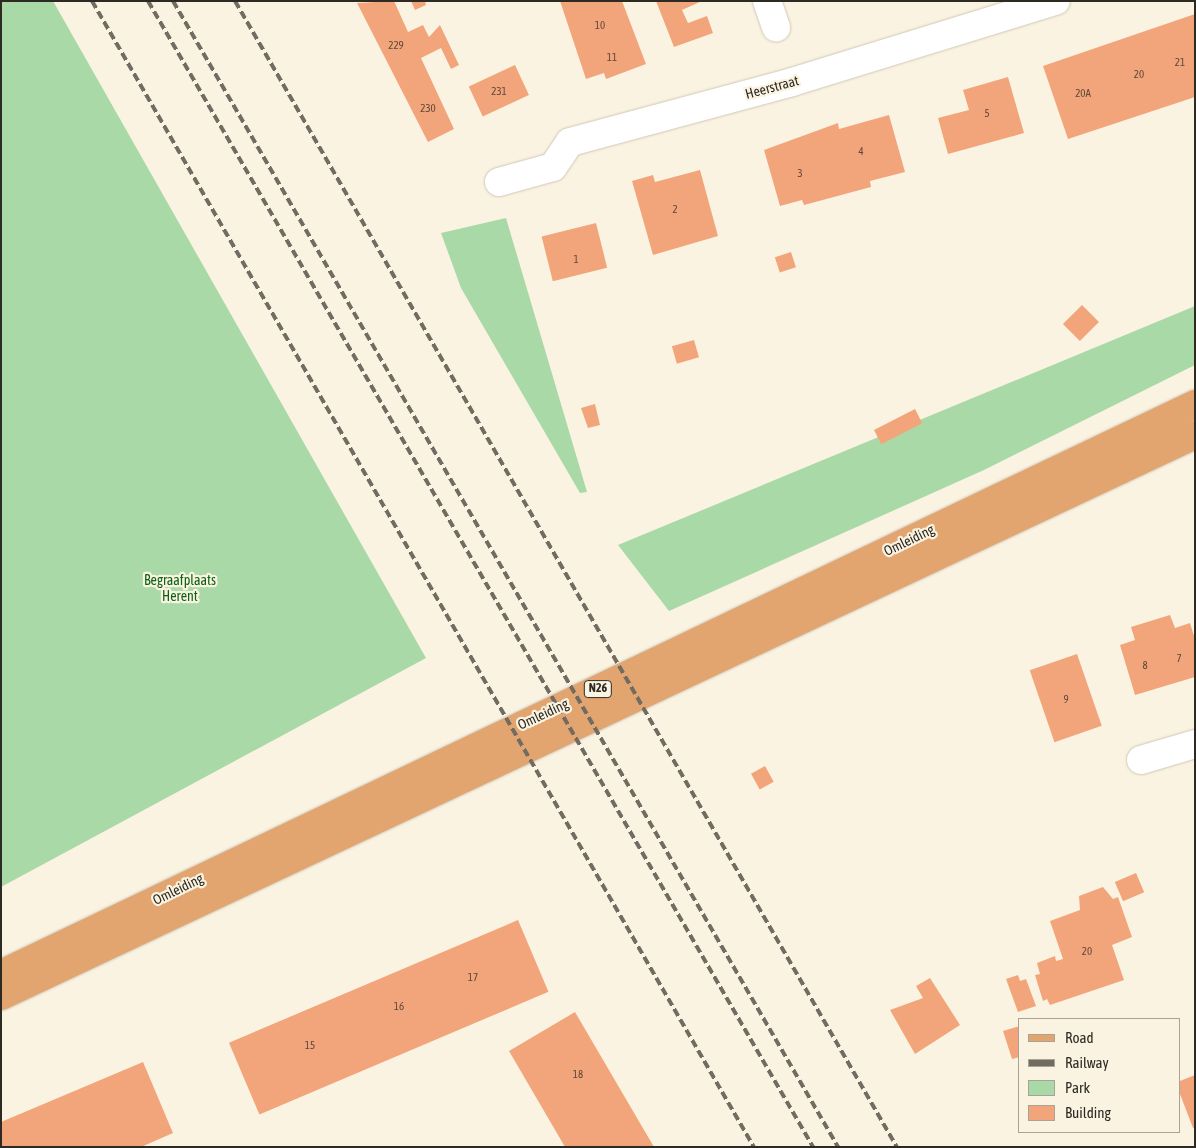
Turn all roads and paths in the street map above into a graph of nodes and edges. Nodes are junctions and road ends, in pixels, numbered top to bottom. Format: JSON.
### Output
{"nodes":[{"id":1,"x":767,"y":1,"type":"edge"},
{"id":2,"x":1056,"y":1,"type":"edge"},
{"id":3,"x":776,"y":27,"type":"dead end"},
{"id":4,"x":498,"y":182,"type":"dead end"},
{"id":5,"x":1195,"y":404,"type":"edge"},
{"id":6,"x":1195,"y":435,"type":"edge"},
{"id":7,"x":1195,"y":744,"type":"edge"},
{"id":8,"x":1141,"y":760,"type":"dead end"},
{"id":9,"x":1,"y":974,"type":"edge"},
{"id":10,"x":1,"y":996,"type":"edge"}],
"edges":[{"from":1,"to":3,"type":"street"},
{"from":2,"to":4,"type":"street","name":"Heerstraat"},
{"from":5,"to":9,"type":"main road","name":"Omleiding","number":"N26"},
{"from":6,"to":10,"type":"main road","name":"Omleiding","number":"N26"},
{"from":7,"to":8,"type":"street"}]}
